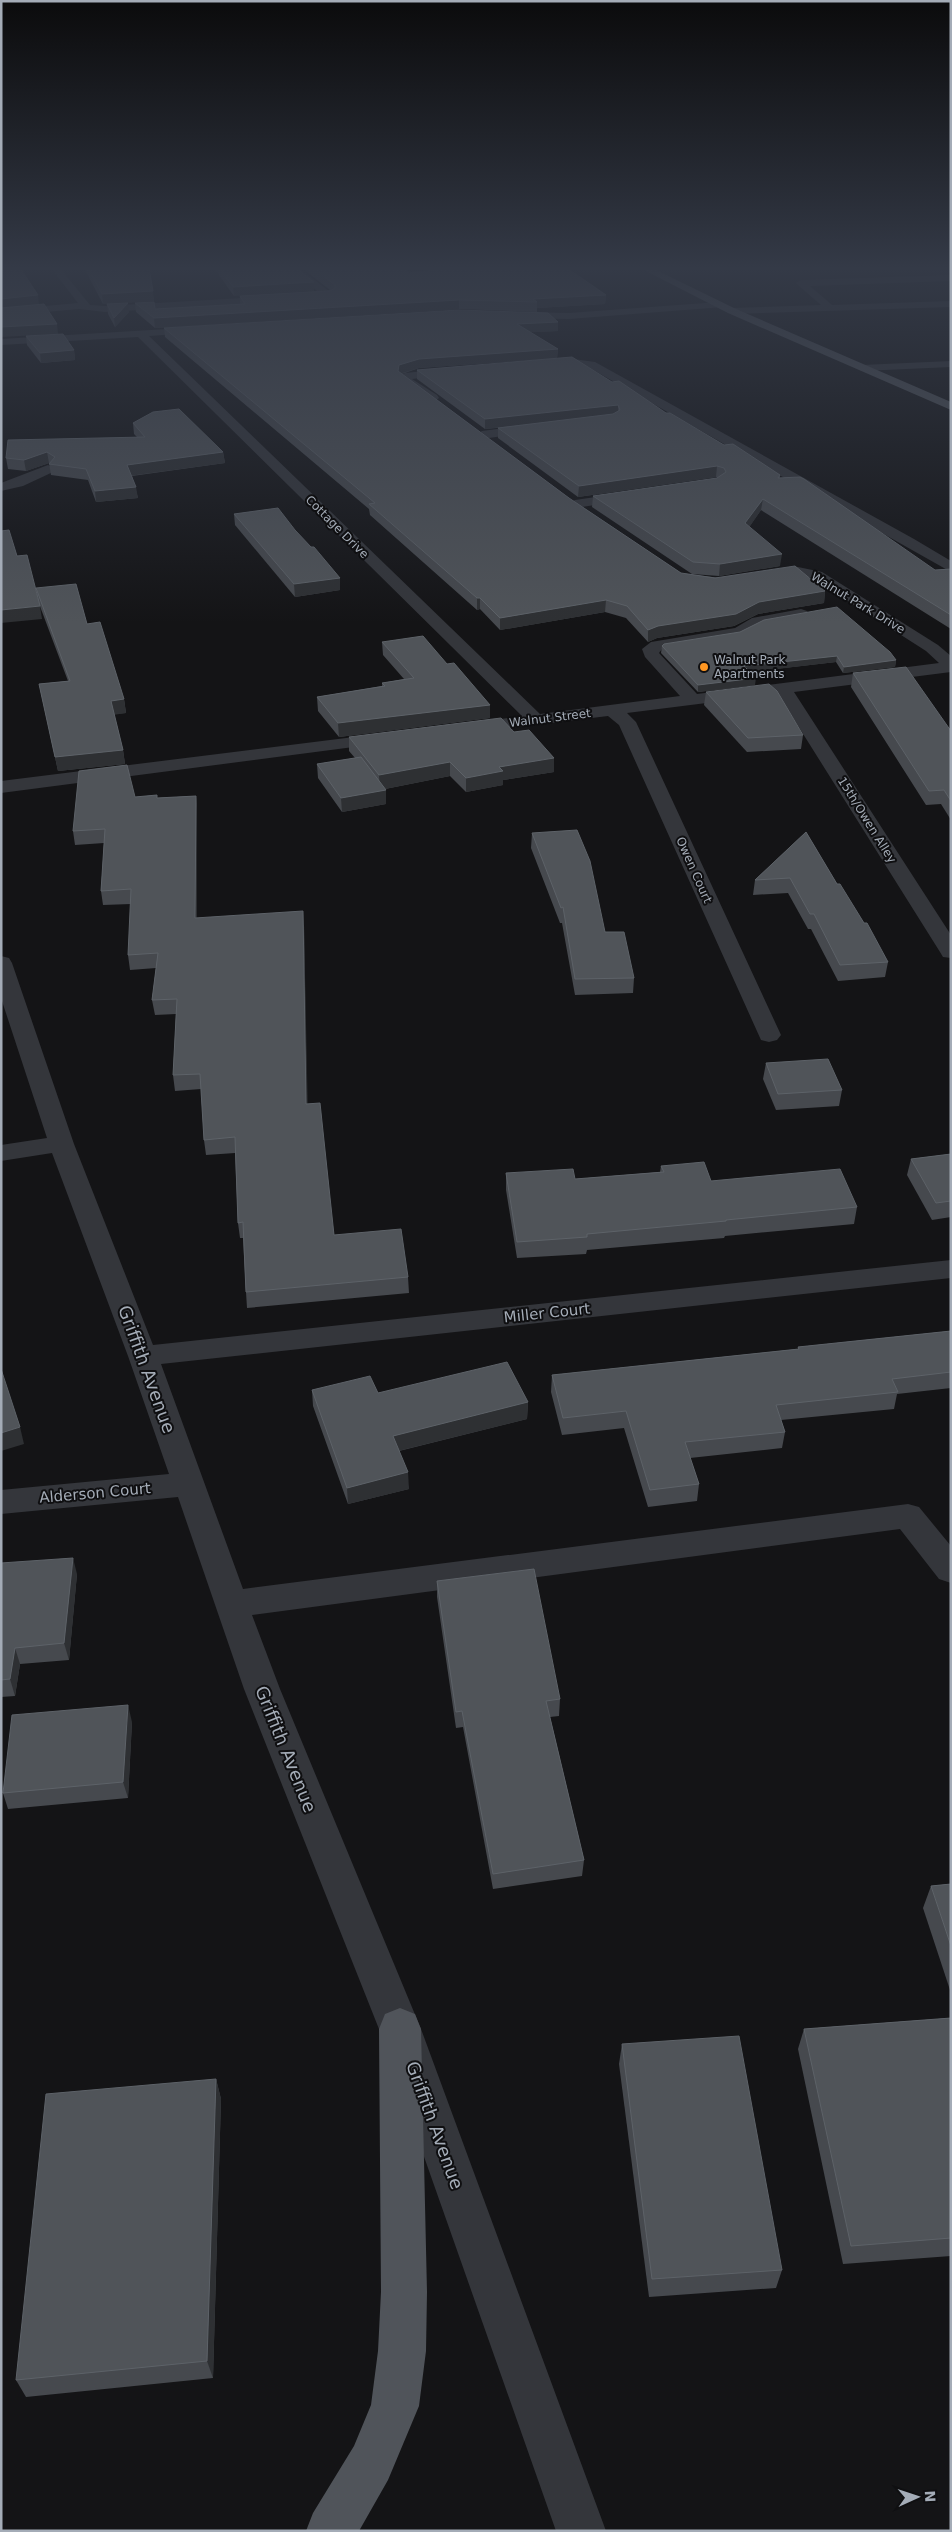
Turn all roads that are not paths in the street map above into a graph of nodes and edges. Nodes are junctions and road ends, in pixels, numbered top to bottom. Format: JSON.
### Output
{"nodes":[{"id":1,"x":192,"y":386,"type":"edge"},
{"id":2,"x":416,"y":386,"type":"edge"},
{"id":3,"x":630,"y":386,"type":"edge"},
{"id":4,"x":905,"y":386,"type":"edge"},
{"id":5,"x":951,"y":406,"type":"edge"},
{"id":6,"x":445,"y":407,"type":"edge"},
{"id":7,"x":547,"y":427,"type":"edge"},
{"id":8,"x":497,"y":446,"type":"edge"},
{"id":9,"x":48,"y":469,"type":"edge"},
{"id":10,"x":1,"y":487,"type":"edge"},
{"id":11,"x":640,"y":494,"type":"edge"},
{"id":12,"x":590,"y":514,"type":"edge"},
{"id":13,"x":951,"y":568,"type":"edge"},
{"id":14,"x":749,"y":578,"type":"edge"},
{"id":15,"x":862,"y":604,"type":"junction"},
{"id":16,"x":814,"y":612,"type":"edge"},
{"id":17,"x":845,"y":614,"type":"edge"},
{"id":18,"x":898,"y":626,"type":"junction"},
{"id":19,"x":867,"y":627,"type":"dead end"},
{"id":20,"x":951,"y":666,"type":"edge"},
{"id":21,"x":783,"y":688,"type":"junction"},
{"id":22,"x":693,"y":700,"type":"junction"},
{"id":23,"x":612,"y":710,"type":"junction"},
{"id":24,"x":535,"y":719,"type":"junction"},
{"id":25,"x":456,"y":730,"type":"edge"},
{"id":26,"x":406,"y":736,"type":"edge"},
{"id":27,"x":1,"y":788,"type":"edge"},
{"id":28,"x":951,"y":952,"type":"edge"},
{"id":29,"x":3,"y":970,"type":"edge"},
{"id":30,"x":769,"y":1035,"type":"dead end"},
{"id":31,"x":61,"y":1144,"type":"junction"},
{"id":32,"x":1,"y":1153,"type":"edge"},
{"id":33,"x":951,"y":1269,"type":"edge"},
{"id":34,"x":143,"y":1356,"type":"junction"},
{"id":35,"x":188,"y":1484,"type":"junction"},
{"id":36,"x":1,"y":1502,"type":"edge"},
{"id":37,"x":951,"y":1570,"type":"edge"},
{"id":38,"x":232,"y":1604,"type":"junction"},
{"id":39,"x":400,"y":2029,"type":"junction"},
{"id":40,"x":331,"y":2531,"type":"edge"},
{"id":41,"x":581,"y":2531,"type":"edge"}],
"edges":[{"from":1,"to":24,"type":"street","name":"Cottage Drive"},
{"from":2,"to":6,"type":"street"},
{"from":3,"to":13,"type":"street"},
{"from":4,"to":5,"type":"main road"},
{"from":7,"to":8,"type":"street"},
{"from":9,"to":10,"type":"street"},
{"from":11,"to":12,"type":"street"},
{"from":14,"to":15,"type":"street","name":"Walnut Park Drive"},
{"from":15,"to":17,"type":"street"},
{"from":15,"to":18,"type":"street","name":"Walnut Park Drive"},
{"from":16,"to":22,"type":"street"},
{"from":18,"to":19,"type":"street"},
{"from":18,"to":20,"type":"street","name":"Walnut Park Drive"},
{"from":20,"to":21,"type":"street","name":"Walnut Street"},
{"from":21,"to":22,"type":"street","name":"Walnut Street"},
{"from":21,"to":28,"type":"street","name":"15th/Owen Alley"},
{"from":22,"to":23,"type":"street","name":"Walnut Street"},
{"from":23,"to":24,"type":"street","name":"Walnut Street"},
{"from":23,"to":30,"type":"street","name":"Owen Court"},
{"from":24,"to":25,"type":"street","name":"Walnut Street"},
{"from":26,"to":27,"type":"street"},
{"from":29,"to":31,"type":"street","name":"Griffith Avenue"},
{"from":31,"to":32,"type":"street"},
{"from":31,"to":34,"type":"street","name":"Griffith Avenue"},
{"from":33,"to":34,"type":"street","name":"Miller Court"},
{"from":34,"to":35,"type":"street","name":"Griffith Avenue"},
{"from":35,"to":36,"type":"street","name":"Alderson Court"},
{"from":35,"to":38,"type":"street","name":"Griffith Avenue"},
{"from":37,"to":38,"type":"street"},
{"from":38,"to":39,"type":"street","name":"Griffith Avenue"},
{"from":39,"to":40,"type":"main road"},
{"from":39,"to":41,"type":"street","name":"Griffith Avenue"}]}
